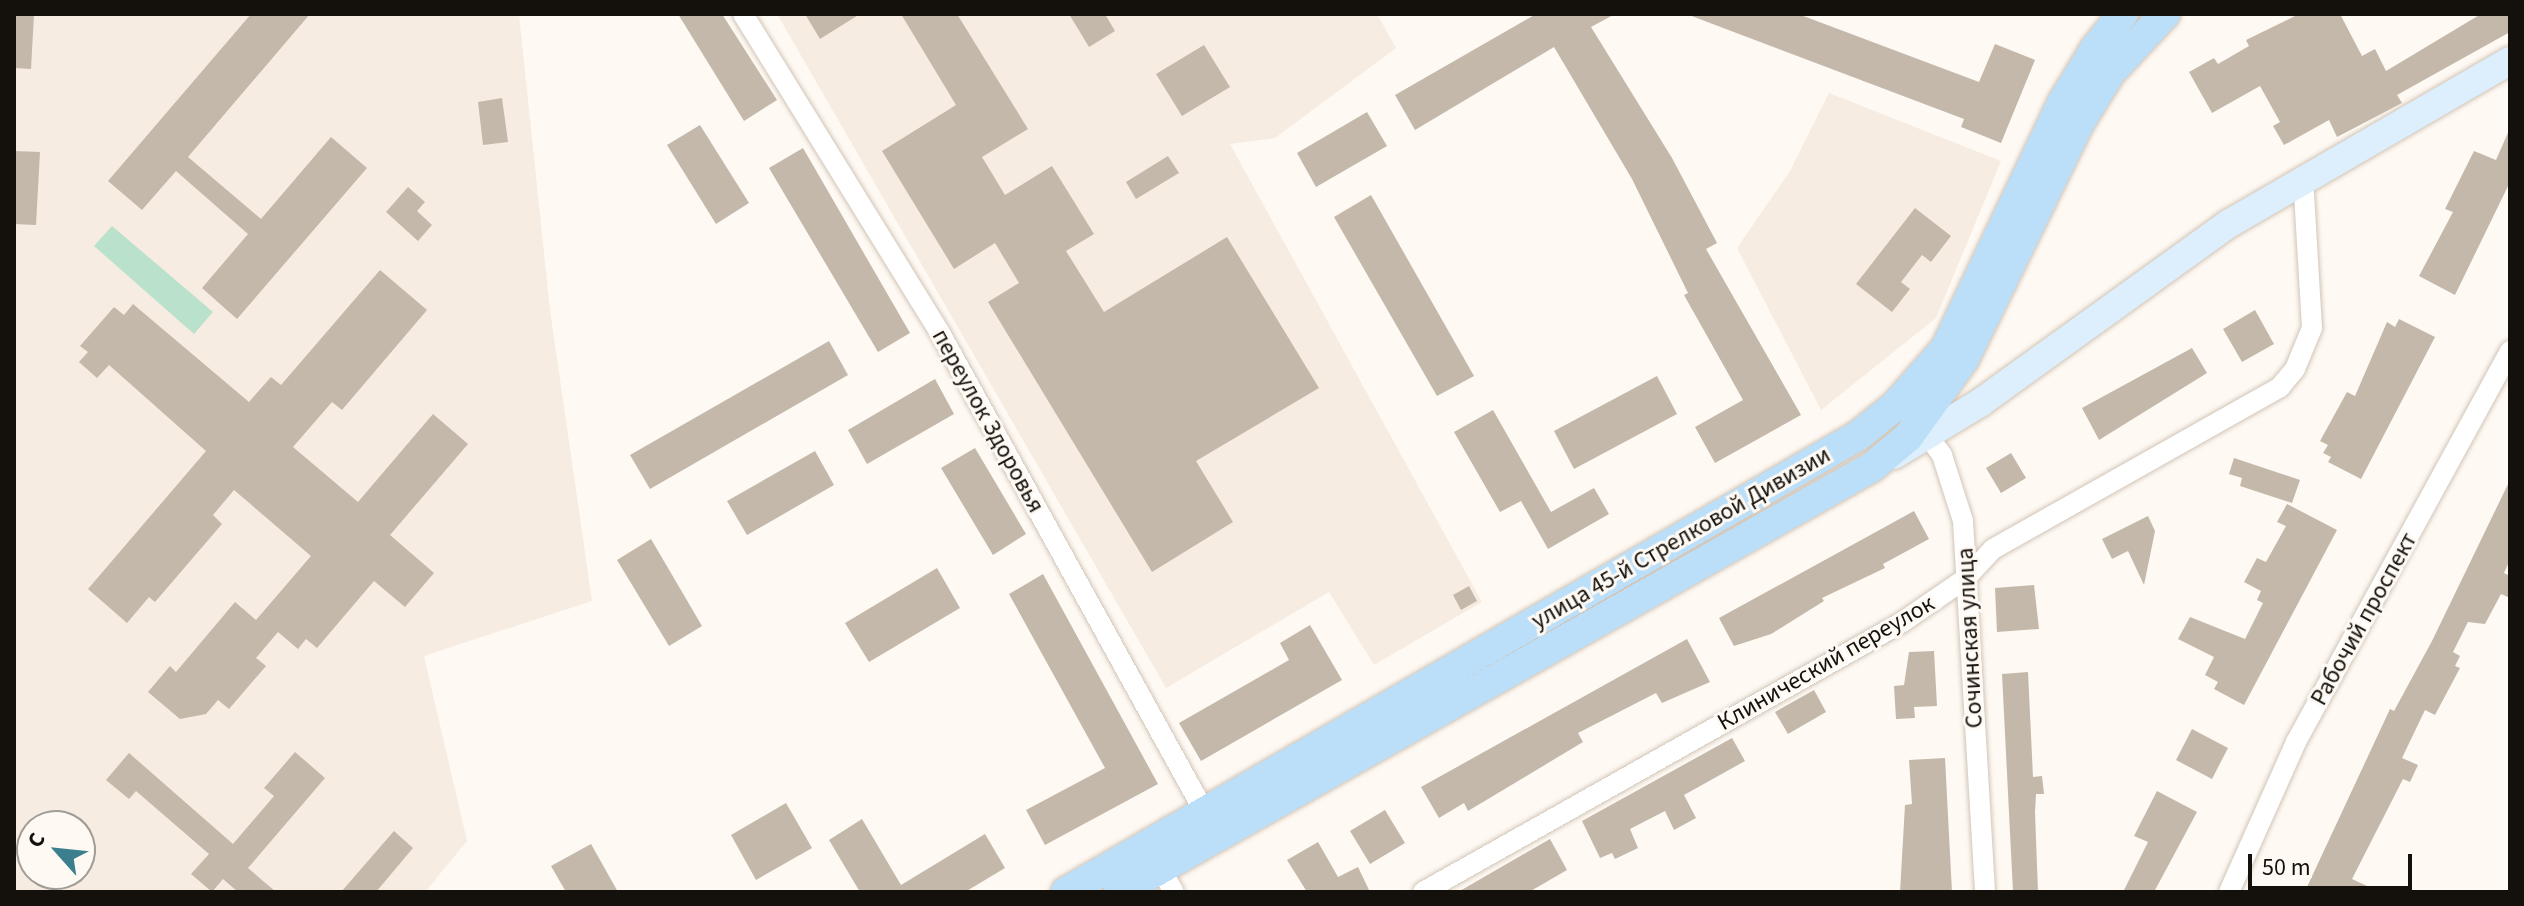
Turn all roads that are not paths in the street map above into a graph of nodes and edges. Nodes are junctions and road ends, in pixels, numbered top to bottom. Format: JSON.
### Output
{"nodes":[{"id":1,"x":743,"y":14,"type":"edge"},
{"id":2,"x":2123,"y":14,"type":"edge"},
{"id":3,"x":2165,"y":14,"type":"edge"},
{"id":4,"x":2510,"y":61,"type":"edge"},
{"id":5,"x":2303,"y":178,"type":"junction"},
{"id":6,"x":2510,"y":351,"type":"edge"},
{"id":7,"x":1916,"y":421,"type":"junction"},
{"id":8,"x":1965,"y":579,"type":"junction"},
{"id":9,"x":1211,"y":825,"type":"junction"},
{"id":10,"x":1167,"y":880,"type":"edge"},
{"id":11,"x":1066,"y":892,"type":"edge"},
{"id":12,"x":1119,"y":892,"type":"edge"},
{"id":13,"x":1423,"y":892,"type":"edge"},
{"id":14,"x":1985,"y":892,"type":"edge"},
{"id":15,"x":2229,"y":892,"type":"edge"}],
"edges":[{"from":1,"to":9,"type":"street","name":"переулок Здоровья"},
{"from":2,"to":7,"type":"main road","name":"улица 45-й Стрелковой Дивизии"},
{"from":3,"to":7,"type":"main road","name":"улица 45-й Стрелковой Дивизии"},
{"from":4,"to":5,"type":"main road"},
{"from":5,"to":7,"type":"main road"},
{"from":5,"to":8,"type":"street","name":"Клинический переулок"},
{"from":6,"to":15,"type":"street","name":"Рабочий проспект"},
{"from":7,"to":8,"type":"street","name":"Сочинская улица"},
{"from":7,"to":9,"type":"main road","name":"улица 45-й Стрелковой Дивизии"},
{"from":7,"to":9,"type":"main road","name":"улица 45-й Стрелковой Дивизии"},
{"from":8,"to":13,"type":"street","name":"Клинический переулок"},
{"from":8,"to":14,"type":"street","name":"Сочинская улица"},
{"from":9,"to":10,"type":"main road","name":"улица 45-й Стрелковой Дивизии"},
{"from":9,"to":11,"type":"main road","name":"улица 45-й Стрелковой Дивизии"},
{"from":10,"to":12,"type":"main road","name":"улица 45-й Стрелковой Дивизии"}]}
